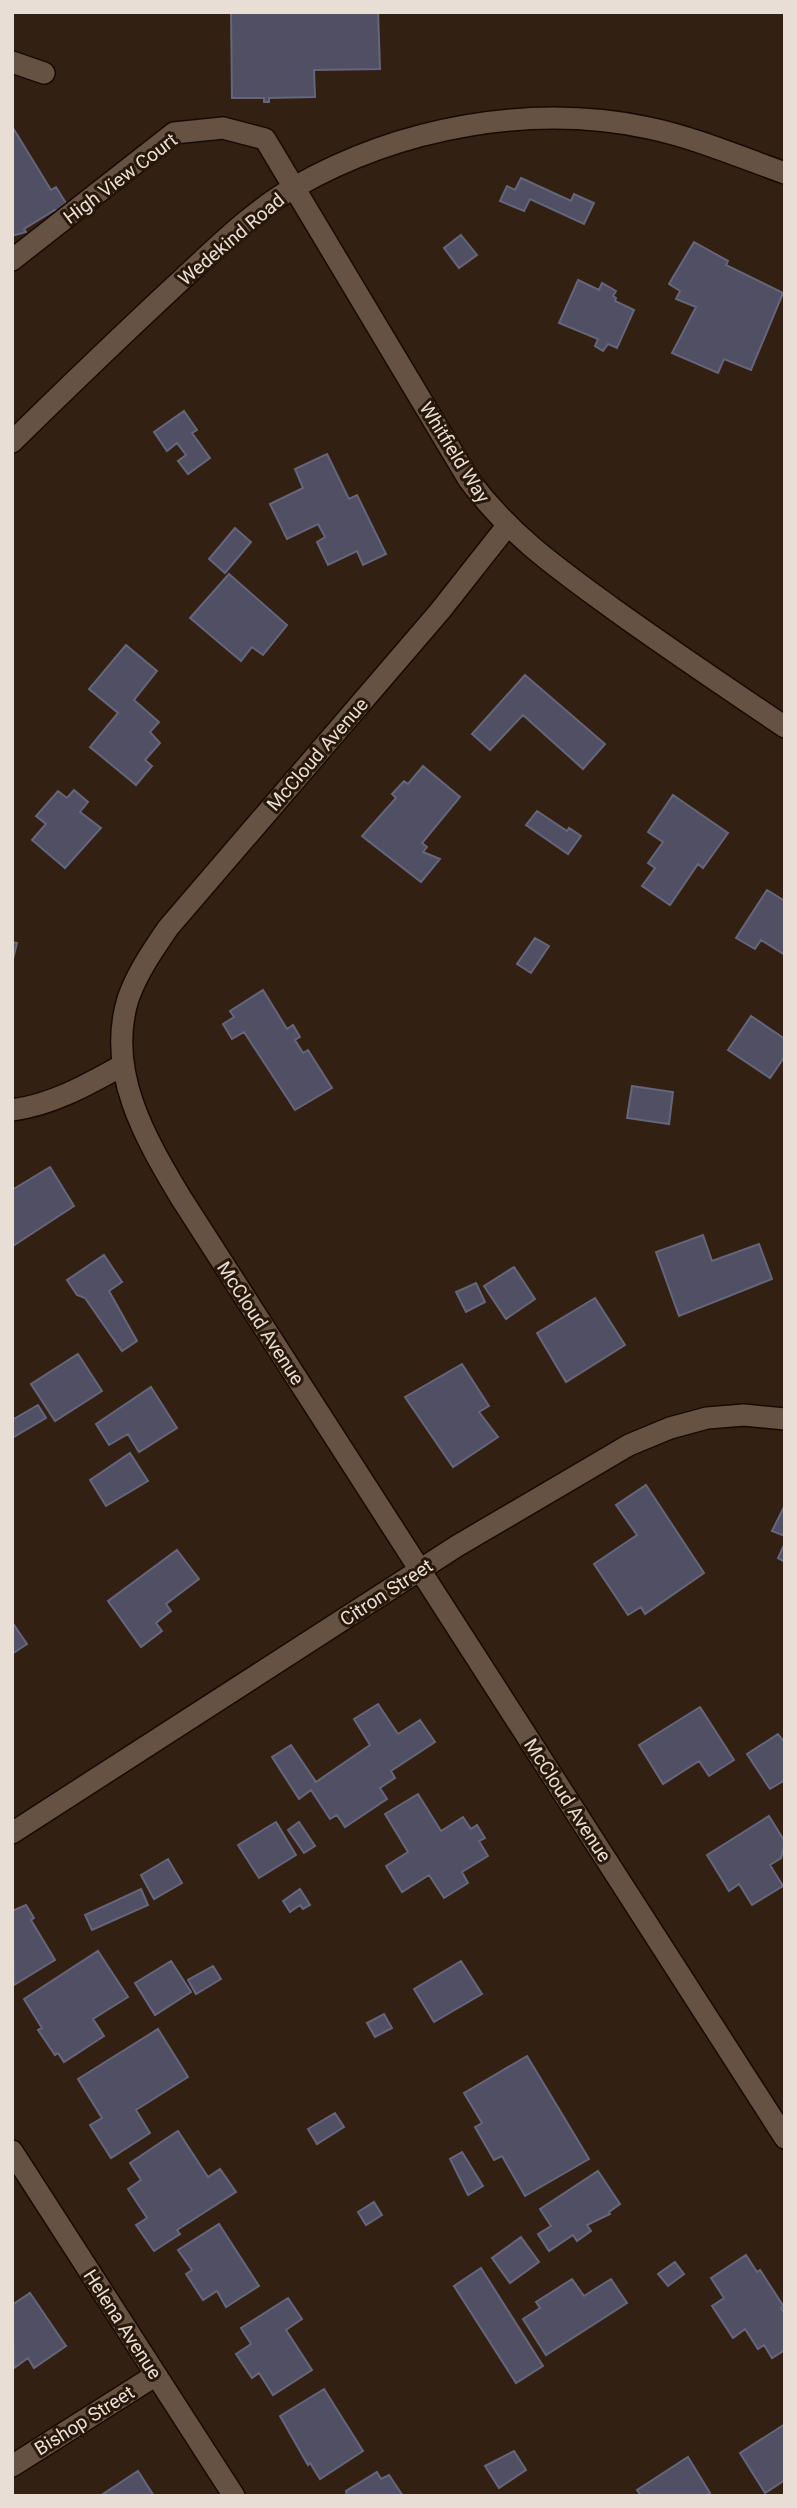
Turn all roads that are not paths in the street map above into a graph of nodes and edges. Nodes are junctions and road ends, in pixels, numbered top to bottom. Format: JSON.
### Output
{"nodes":[{"id":1,"x":12,"y":62,"type":"edge"},
{"id":2,"x":44,"y":73,"type":"dead end"},
{"id":3,"x":785,"y":173,"type":"edge"},
{"id":4,"x":295,"y":187,"type":"junction"},
{"id":5,"x":12,"y":260,"type":"edge"},
{"id":6,"x":12,"y":442,"type":"edge"},
{"id":7,"x":507,"y":526,"type":"junction"},
{"id":8,"x":785,"y":727,"type":"edge"},
{"id":9,"x":123,"y":1065,"type":"junction"},
{"id":10,"x":12,"y":1110,"type":"edge"},
{"id":11,"x":785,"y":1419,"type":"edge"},
{"id":12,"x":421,"y":1570,"type":"junction"},
{"id":13,"x":12,"y":1833,"type":"edge"},
{"id":14,"x":785,"y":2138,"type":"edge"},
{"id":15,"x":12,"y":2151,"type":"edge"},
{"id":16,"x":156,"y":2375,"type":"junction"},
{"id":17,"x":12,"y":2466,"type":"edge"},
{"id":18,"x":234,"y":2496,"type":"edge"}],
"edges":[{"from":1,"to":2,"type":"street"},
{"from":3,"to":4,"type":"street","name":"Wedekind Road"},
{"from":4,"to":5,"type":"street","name":"High View Court"},
{"from":4,"to":6,"type":"street","name":"Wedekind Road"},
{"from":4,"to":7,"type":"street","name":"Whitfield Way"},
{"from":7,"to":8,"type":"street","name":"Whitfield Way"},
{"from":7,"to":9,"type":"street","name":"McCloud Avenue"},
{"from":9,"to":10,"type":"street"},
{"from":9,"to":12,"type":"street","name":"McCloud Avenue"},
{"from":11,"to":12,"type":"street","name":"Citron Street"},
{"from":12,"to":13,"type":"street","name":"Citron Street"},
{"from":12,"to":14,"type":"street","name":"McCloud Avenue"},
{"from":15,"to":16,"type":"street","name":"Helena Avenue"},
{"from":16,"to":17,"type":"street","name":"Bishop Street"},
{"from":16,"to":18,"type":"street","name":"Helena Avenue"}]}
